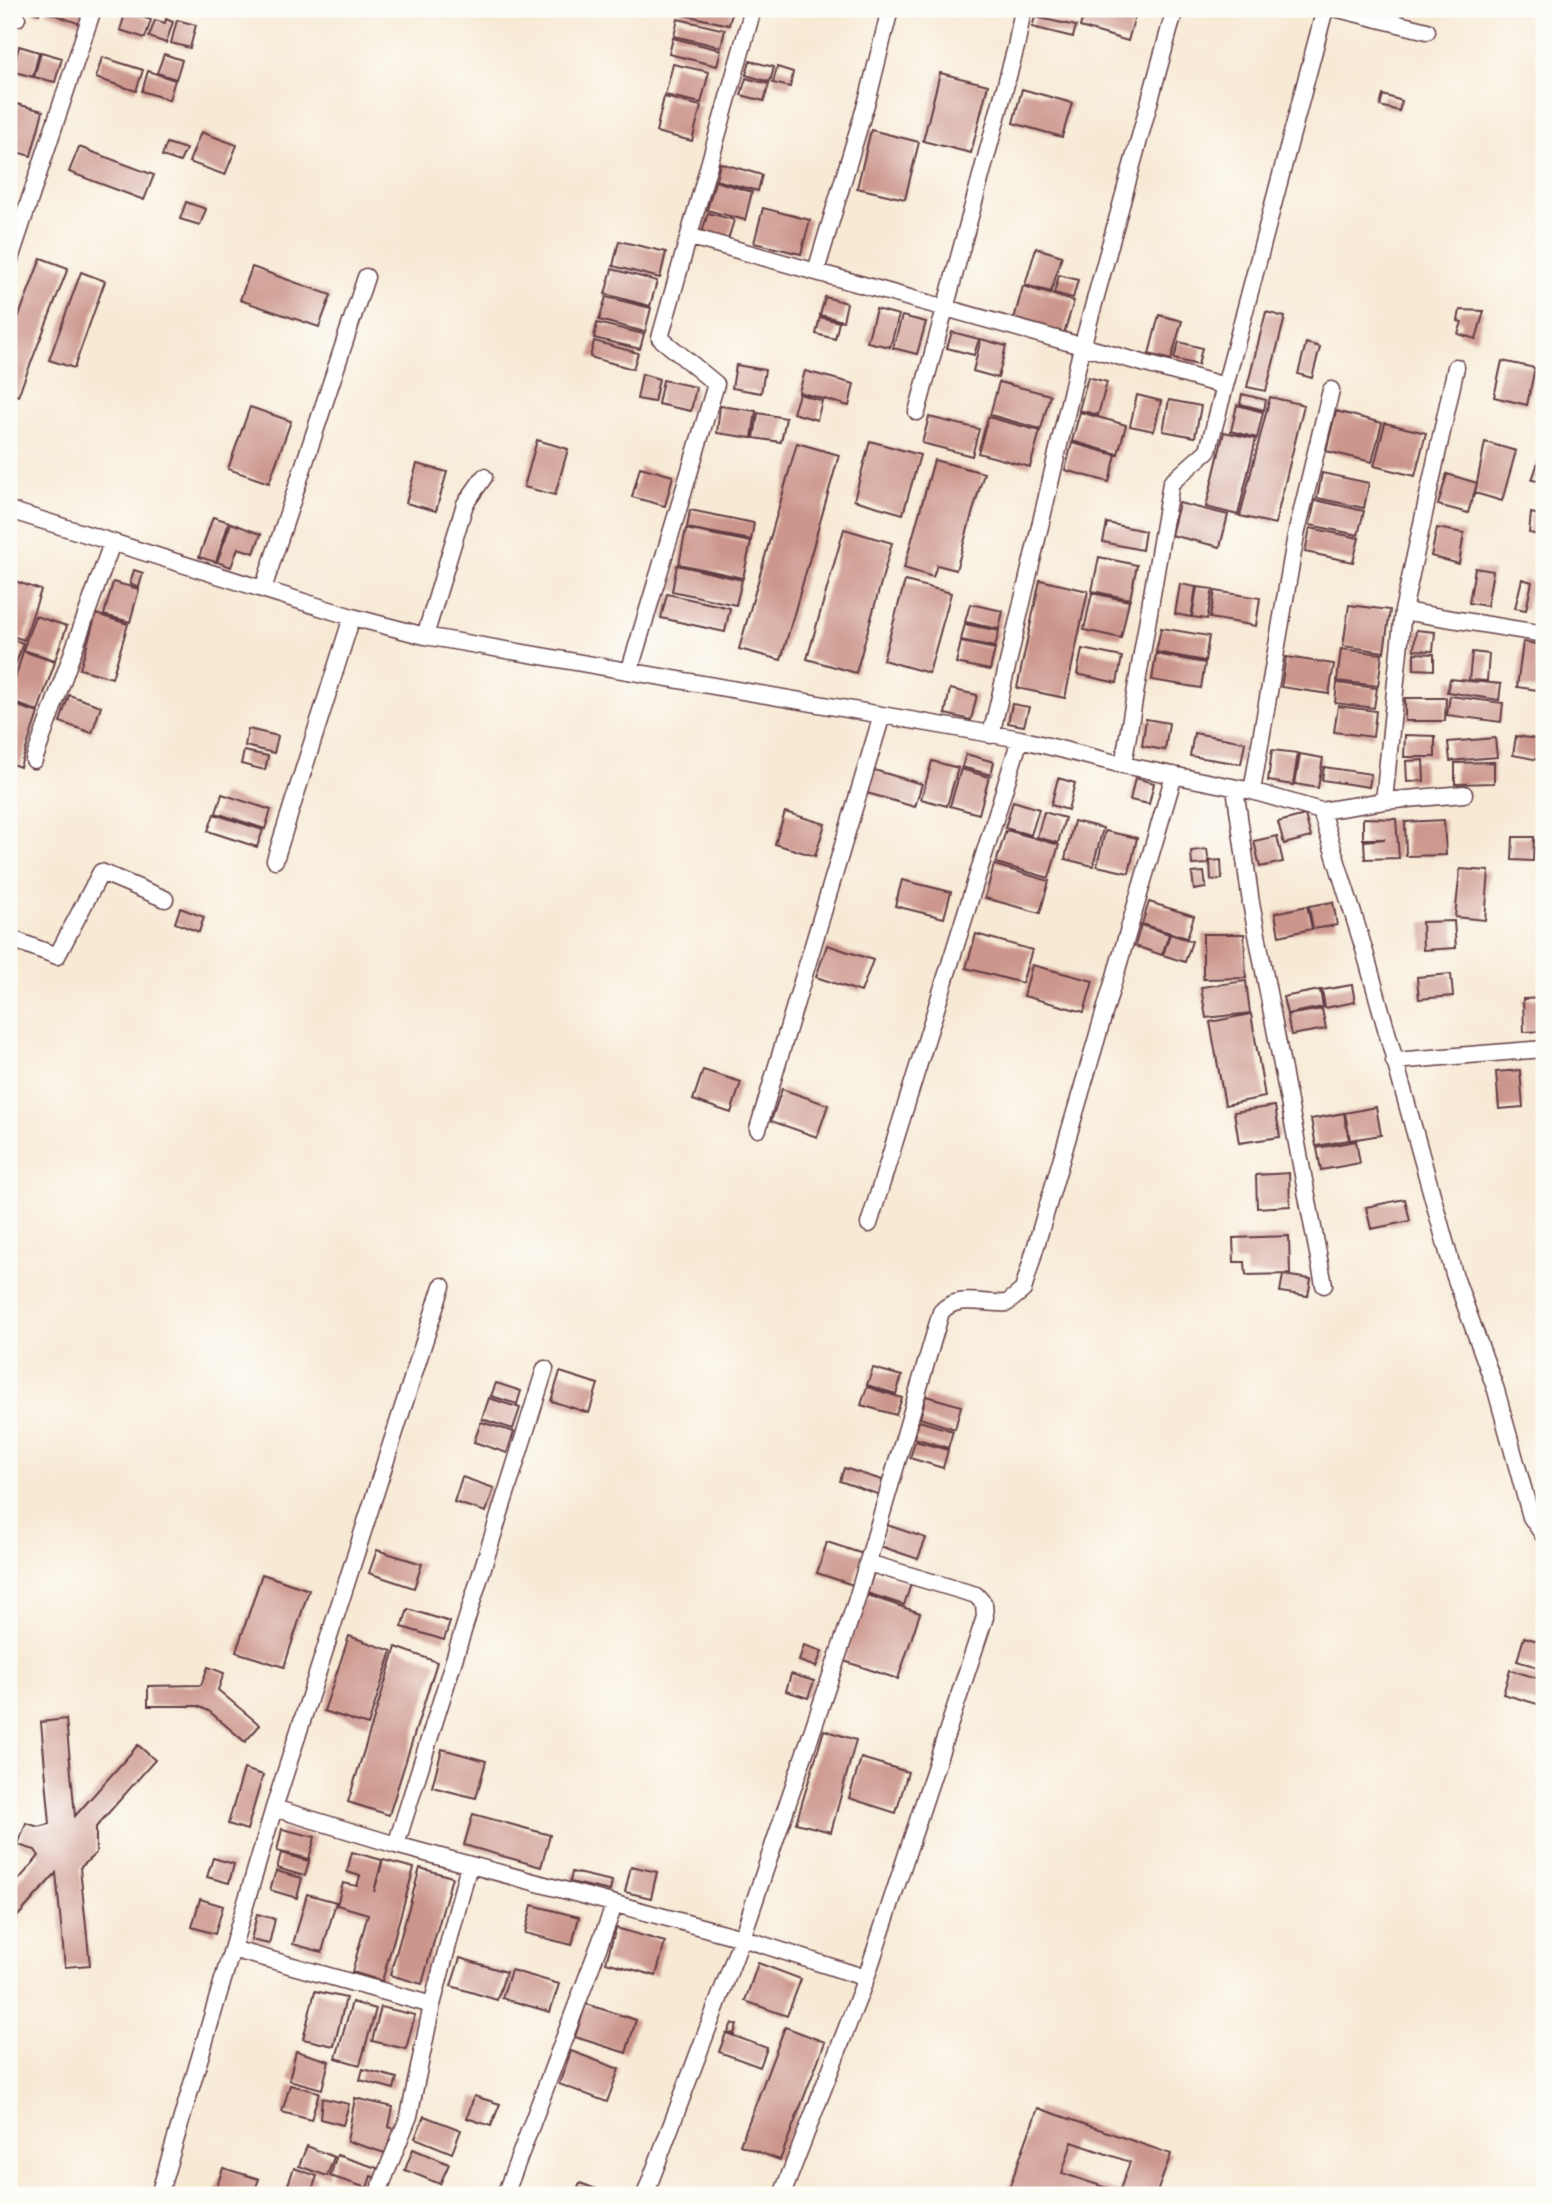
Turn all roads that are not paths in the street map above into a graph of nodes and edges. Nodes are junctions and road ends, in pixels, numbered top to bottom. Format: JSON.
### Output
{"nodes":[{"id":1,"x":93,"y":9,"type":"edge"},
{"id":2,"x":754,"y":9,"type":"edge"},
{"id":3,"x":890,"y":9,"type":"edge"},
{"id":4,"x":1023,"y":9,"type":"edge"},
{"id":5,"x":1175,"y":9,"type":"edge"},
{"id":6,"x":1325,"y":9,"type":"edge"},
{"id":7,"x":1338,"y":9,"type":"edge"},
{"id":8,"x":1427,"y":31,"type":"dead end"},
{"id":9,"x":691,"y":237,"type":"junction"},
{"id":10,"x":9,"y":262,"type":"edge"},
{"id":11,"x":816,"y":271,"type":"junction"},
{"id":12,"x":366,"y":277,"type":"dead end"},
{"id":13,"x":947,"y":307,"type":"junction"},
{"id":14,"x":1083,"y":347,"type":"junction"},
{"id":15,"x":1456,"y":367,"type":"dead end"},
{"id":16,"x":1225,"y":386,"type":"junction"},
{"id":17,"x":1331,"y":390,"type":"dead end"},
{"id":18,"x":917,"y":412,"type":"dead end"},
{"id":19,"x":484,"y":477,"type":"dead end"},
{"id":20,"x":9,"y":511,"type":"edge"},
{"id":21,"x":112,"y":543,"type":"junction"},
{"id":22,"x":263,"y":589,"type":"junction"},
{"id":23,"x":1403,"y":611,"type":"junction"},
{"id":24,"x":352,"y":617,"type":"junction"},
{"id":25,"x":1544,"y":634,"type":"edge"},
{"id":26,"x":425,"y":636,"type":"junction"},
{"id":27,"x":630,"y":670,"type":"junction"},
{"id":28,"x":882,"y":715,"type":"junction"},
{"id":29,"x":991,"y":735,"type":"junction"},
{"id":30,"x":1020,"y":739,"type":"junction"},
{"id":31,"x":34,"y":760,"type":"dead end"},
{"id":32,"x":1123,"y":765,"type":"junction"},
{"id":33,"x":1174,"y":775,"type":"junction"},
{"id":34,"x":1235,"y":788,"type":"junction"},
{"id":35,"x":1252,"y":791,"type":"junction"},
{"id":36,"x":1464,"y":794,"type":"dead end"},
{"id":37,"x":1384,"y":802,"type":"junction"},
{"id":38,"x":1321,"y":811,"type":"junction"},
{"id":39,"x":275,"y":860,"type":"dead end"},
{"id":40,"x":165,"y":899,"type":"dead end"},
{"id":41,"x":9,"y":938,"type":"edge"},
{"id":42,"x":1544,"y":1049,"type":"edge"},
{"id":43,"x":1394,"y":1061,"type":"junction"},
{"id":44,"x":758,"y":1129,"type":"dead end"},
{"id":45,"x":869,"y":1224,"type":"dead end"},
{"id":46,"x":1324,"y":1285,"type":"dead end"},
{"id":47,"x":442,"y":1286,"type":"dead end"},
{"id":48,"x":545,"y":1369,"type":"dead end"},
{"id":49,"x":1544,"y":1536,"type":"edge"},
{"id":50,"x":868,"y":1563,"type":"junction"},
{"id":51,"x":274,"y":1808,"type":"junction"},
{"id":52,"x":396,"y":1845,"type":"junction"},
{"id":53,"x":469,"y":1865,"type":"junction"},
{"id":54,"x":614,"y":1906,"type":"junction"},
{"id":55,"x":742,"y":1938,"type":"junction"},
{"id":56,"x":232,"y":1949,"type":"junction"},
{"id":57,"x":866,"y":1978,"type":"junction"},
{"id":58,"x":432,"y":2005,"type":"junction"},
{"id":59,"x":159,"y":2195,"type":"edge"},
{"id":60,"x":377,"y":2195,"type":"edge"},
{"id":61,"x":505,"y":2195,"type":"edge"},
{"id":62,"x":646,"y":2195,"type":"edge"},
{"id":63,"x":782,"y":2195,"type":"edge"}],
"edges":[{"from":1,"to":10,"type":"street"},
{"from":2,"to":9,"type":"street"},
{"from":3,"to":11,"type":"street"},
{"from":4,"to":13,"type":"street"},
{"from":5,"to":14,"type":"street"},
{"from":6,"to":16,"type":"street"},
{"from":7,"to":8,"type":"street"},
{"from":9,"to":11,"type":"street"},
{"from":9,"to":27,"type":"street"},
{"from":11,"to":13,"type":"street"},
{"from":12,"to":22,"type":"street"},
{"from":13,"to":14,"type":"street"},
{"from":13,"to":18,"type":"street"},
{"from":14,"to":16,"type":"street"},
{"from":14,"to":29,"type":"street"},
{"from":15,"to":23,"type":"street"},
{"from":16,"to":32,"type":"street"},
{"from":17,"to":35,"type":"street"},
{"from":19,"to":26,"type":"street"},
{"from":20,"to":21,"type":"street"},
{"from":21,"to":22,"type":"street"},
{"from":21,"to":31,"type":"street"},
{"from":22,"to":24,"type":"street"},
{"from":23,"to":25,"type":"street"},
{"from":23,"to":37,"type":"street"},
{"from":24,"to":26,"type":"street"},
{"from":24,"to":39,"type":"street"},
{"from":26,"to":27,"type":"street"},
{"from":27,"to":28,"type":"street"},
{"from":28,"to":29,"type":"street"},
{"from":28,"to":44,"type":"street"},
{"from":29,"to":30,"type":"street"},
{"from":30,"to":32,"type":"street"},
{"from":30,"to":45,"type":"street"},
{"from":32,"to":33,"type":"street"},
{"from":33,"to":34,"type":"street"},
{"from":33,"to":50,"type":"street"},
{"from":34,"to":35,"type":"street"},
{"from":34,"to":46,"type":"street"},
{"from":35,"to":38,"type":"street"},
{"from":36,"to":37,"type":"street"},
{"from":37,"to":38,"type":"street"},
{"from":38,"to":43,"type":"street"},
{"from":40,"to":41,"type":"street"},
{"from":42,"to":43,"type":"street"},
{"from":43,"to":49,"type":"street"},
{"from":47,"to":51,"type":"street"},
{"from":48,"to":52,"type":"street"},
{"from":50,"to":55,"type":"street"},
{"from":50,"to":57,"type":"street"},
{"from":51,"to":52,"type":"street"},
{"from":51,"to":56,"type":"street"},
{"from":52,"to":53,"type":"street"},
{"from":53,"to":54,"type":"street"},
{"from":53,"to":58,"type":"street"},
{"from":54,"to":55,"type":"street"},
{"from":54,"to":61,"type":"street"},
{"from":55,"to":57,"type":"street"},
{"from":55,"to":62,"type":"street"},
{"from":56,"to":58,"type":"street"},
{"from":56,"to":59,"type":"street"},
{"from":57,"to":63,"type":"street"},
{"from":58,"to":60,"type":"street"}]}
